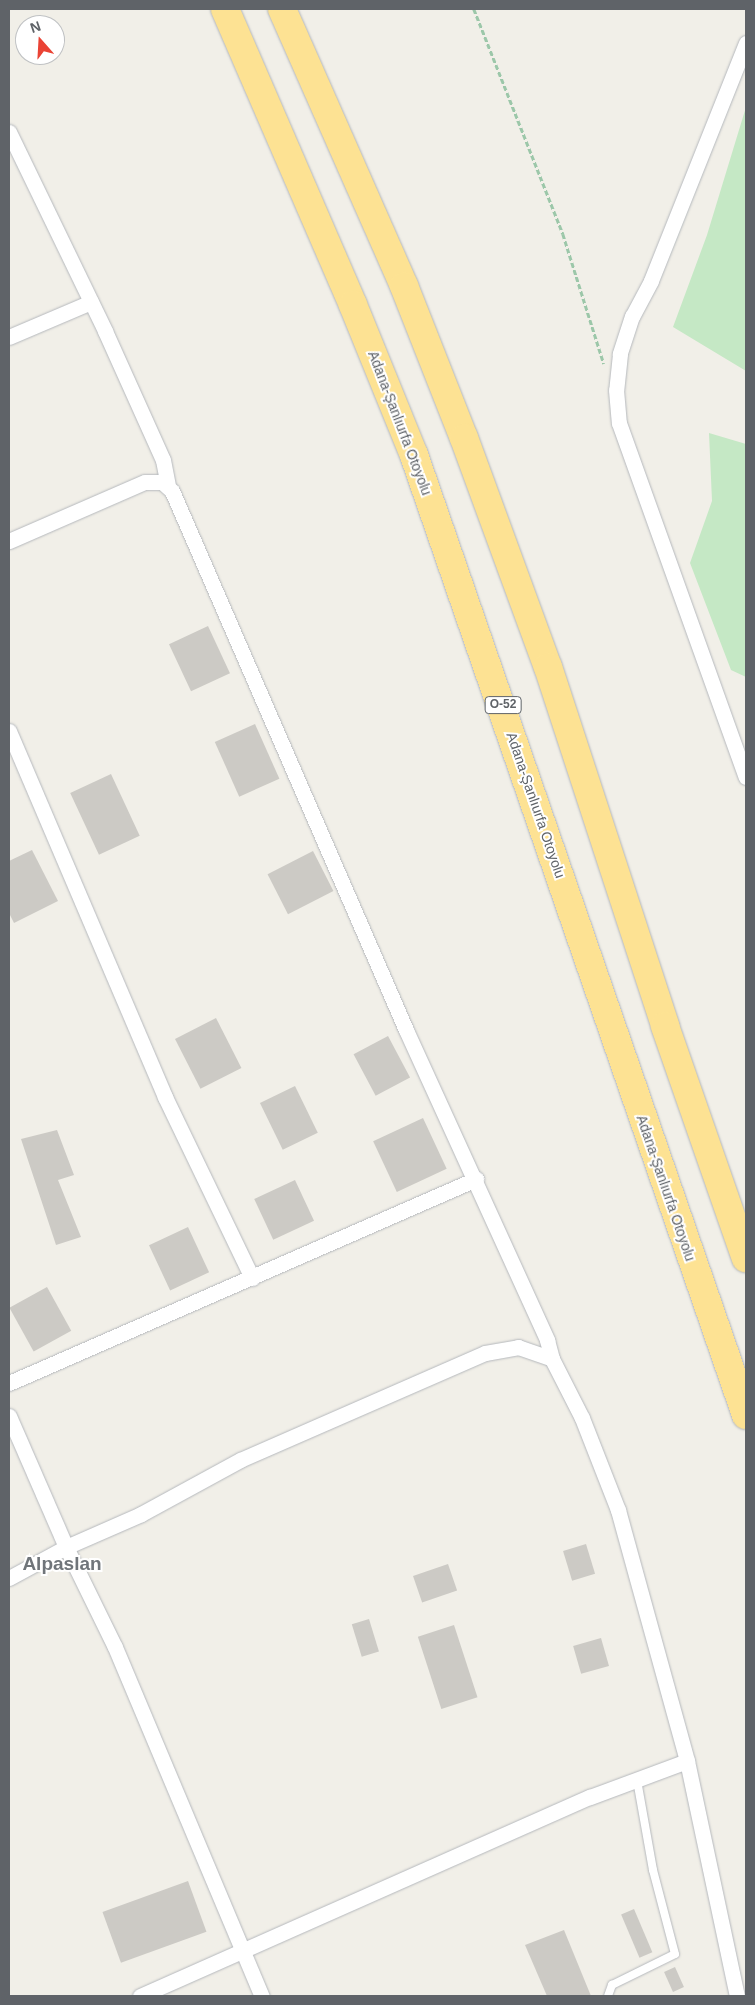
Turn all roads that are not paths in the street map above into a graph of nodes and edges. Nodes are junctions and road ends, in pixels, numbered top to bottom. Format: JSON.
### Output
{"nodes":[{"id":1,"x":225,"y":9,"type":"edge"},
{"id":2,"x":282,"y":9,"type":"edge"},
{"id":3,"x":746,"y":43,"type":"edge"},
{"id":4,"x":9,"y":132,"type":"edge"},
{"id":5,"x":90,"y":302,"type":"junction"},
{"id":6,"x":9,"y":337,"type":"edge"},
{"id":7,"x":168,"y":486,"type":"junction"},
{"id":8,"x":9,"y":541,"type":"edge"},
{"id":9,"x":9,"y":731,"type":"edge"},
{"id":10,"x":746,"y":777,"type":"edge"},
{"id":11,"x":476,"y":1178,"type":"junction"},
{"id":12,"x":746,"y":1258,"type":"edge"},
{"id":13,"x":252,"y":1278,"type":"junction"},
{"id":14,"x":552,"y":1358,"type":"junction"},
{"id":15,"x":9,"y":1383,"type":"edge"},
{"id":16,"x":746,"y":1415,"type":"edge"},
{"id":17,"x":9,"y":1416,"type":"edge"},
{"id":18,"x":66,"y":1547,"type":"junction"},
{"id":19,"x":9,"y":1578,"type":"edge"},
{"id":20,"x":687,"y":1761,"type":"junction"},
{"id":21,"x":638,"y":1780,"type":"junction"},
{"id":22,"x":243,"y":1953,"type":"junction"},
{"id":23,"x":140,"y":1996,"type":"edge"},
{"id":24,"x":262,"y":1996,"type":"edge"},
{"id":25,"x":608,"y":1996,"type":"edge"},
{"id":26,"x":737,"y":1996,"type":"edge"}],
"edges":[{"from":1,"to":16,"type":"highway","name":"Adana-Şanlıurfa Otoyolu","number":"O-52"},
{"from":2,"to":12,"type":"highway"},
{"from":3,"to":10,"type":"street"},
{"from":4,"to":5,"type":"street"},
{"from":5,"to":6,"type":"street"},
{"from":5,"to":7,"type":"street"},
{"from":7,"to":8,"type":"street"},
{"from":7,"to":11,"type":"street"},
{"from":9,"to":13,"type":"street"},
{"from":11,"to":13,"type":"street"},
{"from":11,"to":14,"type":"street"},
{"from":13,"to":15,"type":"street"},
{"from":14,"to":18,"type":"street"},
{"from":14,"to":20,"type":"street"},
{"from":17,"to":18,"type":"street"},
{"from":18,"to":19,"type":"street"},
{"from":18,"to":22,"type":"street"},
{"from":20,"to":21,"type":"street"},
{"from":20,"to":26,"type":"street"},
{"from":21,"to":22,"type":"street"},
{"from":21,"to":25,"type":"lane"},
{"from":22,"to":23,"type":"street"},
{"from":22,"to":24,"type":"street"}]}
